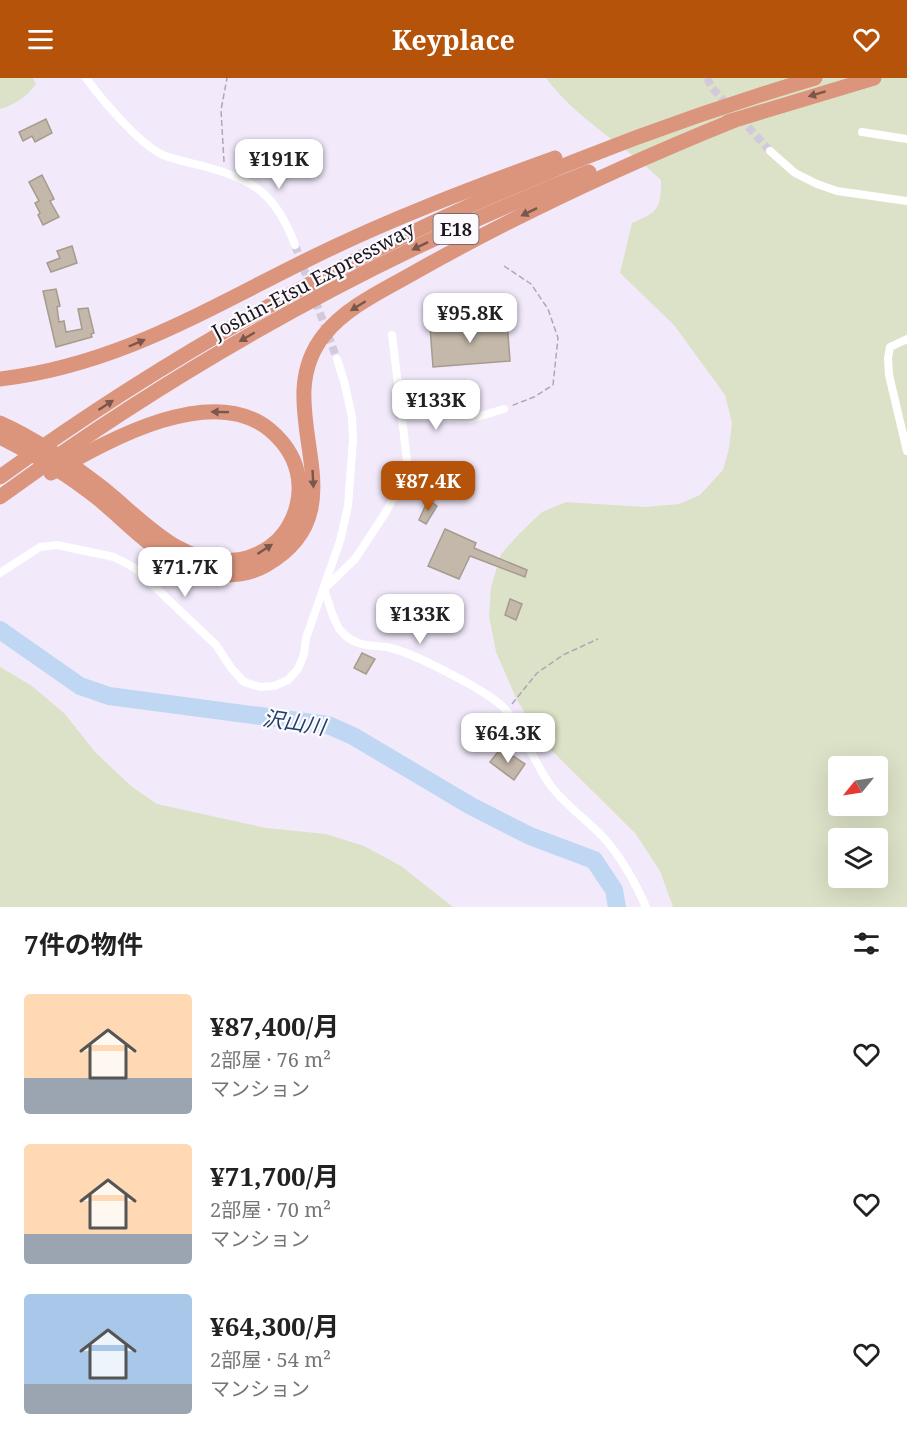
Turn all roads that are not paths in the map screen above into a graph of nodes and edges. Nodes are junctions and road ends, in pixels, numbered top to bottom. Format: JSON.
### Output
{"nodes":[{"id":1,"x":86,"y":78,"type":"edge"},
{"id":2,"x":815,"y":78,"type":"edge"},
{"id":3,"x":874,"y":78,"type":"edge"},
{"id":4,"x":745,"y":99,"type":"junction"},
{"id":5,"x":735,"y":120,"type":"junction"},
{"id":6,"x":862,"y":132,"type":"dead end"},
{"id":7,"x":907,"y":139,"type":"edge"},
{"id":8,"x":770,"y":151,"type":"tunnel mouth"},
{"id":9,"x":907,"y":201,"type":"edge"},
{"id":10,"x":295,"y":245,"type":"tunnel mouth"},
{"id":11,"x":392,"y":335,"type":"dead end"},
{"id":12,"x":907,"y":339,"type":"edge"},
{"id":13,"x":337,"y":358,"type":"tunnel mouth"},
{"id":14,"x":0,"y":379,"type":"edge"},
{"id":15,"x":504,"y":409,"type":"road end"},
{"id":16,"x":402,"y":416,"type":"junction"},
{"id":17,"x":0,"y":423,"type":"edge"},
{"id":18,"x":0,"y":437,"type":"edge"},
{"id":19,"x":907,"y":451,"type":"edge"},
{"id":20,"x":75,"y":452,"type":"junction"},
{"id":21,"x":39,"y":475,"type":"junction"},
{"id":22,"x":0,"y":477,"type":"edge"},
{"id":23,"x":0,"y":497,"type":"edge"},
{"id":24,"x":0,"y":507,"type":"edge"},
{"id":25,"x":0,"y":573,"type":"edge"},
{"id":26,"x":324,"y":589,"type":"junction"},
{"id":27,"x":646,"y":907,"type":"edge"}],
"edges":[{"from":1,"to":10,"type":"street"},
{"from":2,"to":4,"type":"highway","name":"Joshin-Etsu Expressway","number":"E18"},
{"from":3,"to":5,"type":"highway","name":"Joshin-Etsu Expressway","number":"E18","one_way":true},
{"from":14,"to":4,"type":"highway","one_way":true},
{"from":22,"to":4,"type":"highway","name":"Joshin-Etsu Expressway","number":"E18","one_way":true},
{"from":5,"to":18,"type":"highway","one_way":true},
{"from":5,"to":20,"type":"highway","name":"Joshin-Etsu Expressway","number":"E18","one_way":true},
{"from":6,"to":7,"type":"street"},
{"from":8,"to":9,"type":"street"},
{"from":11,"to":16,"type":"street"},
{"from":12,"to":19,"type":"street"},
{"from":13,"to":26,"type":"street"},
{"from":15,"to":16,"type":"street"},
{"from":16,"to":26,"type":"street"},
{"from":17,"to":20,"type":"highway","one_way":true},
{"from":20,"to":21,"type":"highway","name":"Joshin-Etsu Expressway","number":"E18"},
{"from":21,"to":23,"type":"highway","name":"Joshin-Etsu Expressway","number":"E18"},
{"from":21,"to":24,"type":"highway"},
{"from":25,"to":26,"type":"street"},
{"from":26,"to":27,"type":"street"}]}
